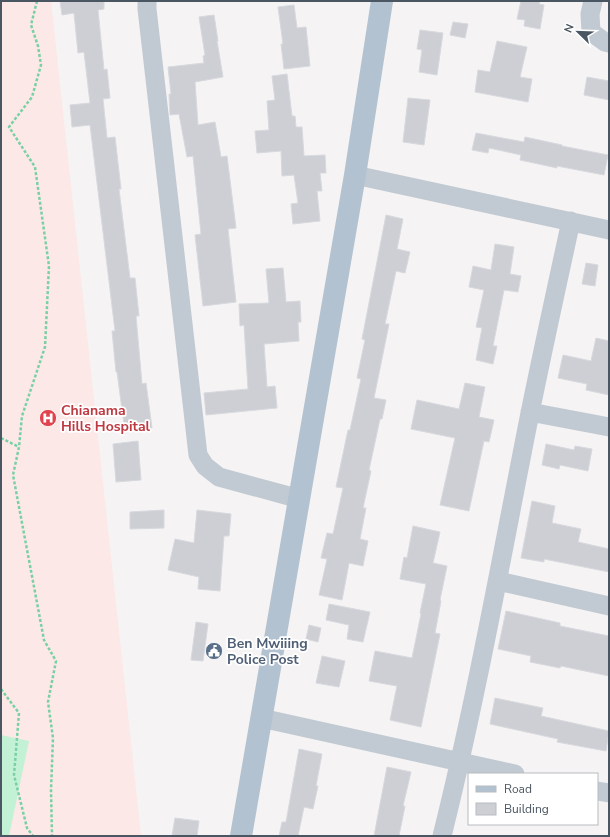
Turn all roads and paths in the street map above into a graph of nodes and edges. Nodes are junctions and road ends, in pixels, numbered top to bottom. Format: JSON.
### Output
{"nodes":[{"id":1,"x":37,"y":1,"type":"edge"},
{"id":2,"x":147,"y":1,"type":"edge"},
{"id":3,"x":382,"y":1,"type":"edge"},
{"id":4,"x":593,"y":1,"type":"edge"},
{"id":5,"x":609,"y":43,"type":"edge"},
{"id":6,"x":356,"y":176,"type":"junction"},
{"id":7,"x":571,"y":221,"type":"junction"},
{"id":8,"x":609,"y":230,"type":"edge"},
{"id":9,"x":530,"y":412,"type":"junction"},
{"id":10,"x":609,"y":427,"type":"edge"},
{"id":11,"x":1,"y":438,"type":"edge"},
{"id":12,"x":18,"y":447,"type":"junction"},
{"id":13,"x":300,"y":499,"type":"junction"},
{"id":14,"x":498,"y":581,"type":"junction"},
{"id":15,"x":609,"y":606,"type":"edge"},
{"id":16,"x":1,"y":689,"type":"edge"},
{"id":17,"x":261,"y":718,"type":"junction"},
{"id":18,"x":460,"y":763,"type":"junction"},
{"id":19,"x":510,"y":773,"type":"edge"},
{"id":20,"x":598,"y":791,"type":"edge"},
{"id":21,"x":609,"y":793,"type":"edge"},
{"id":22,"x":33,"y":836,"type":"edge"},
{"id":23,"x":52,"y":836,"type":"edge"},
{"id":24,"x":241,"y":836,"type":"edge"},
{"id":25,"x":442,"y":836,"type":"edge"}],
"edges":[{"from":1,"to":12,"type":"path"},
{"from":2,"to":13,"type":"street"},
{"from":3,"to":6,"type":"main road"},
{"from":4,"to":5,"type":"street"},
{"from":6,"to":7,"type":"street"},
{"from":6,"to":13,"type":"main road"},
{"from":7,"to":8,"type":"street"},
{"from":7,"to":9,"type":"street"},
{"from":9,"to":10,"type":"street"},
{"from":9,"to":14,"type":"street"},
{"from":11,"to":12,"type":"path"},
{"from":12,"to":23,"type":"path"},
{"from":13,"to":17,"type":"main road"},
{"from":14,"to":15,"type":"street"},
{"from":14,"to":18,"type":"street"},
{"from":16,"to":22,"type":"path"},
{"from":17,"to":18,"type":"street"},
{"from":17,"to":24,"type":"main road"},
{"from":18,"to":19,"type":"street"},
{"from":18,"to":25,"type":"street"},
{"from":20,"to":21,"type":"street"}]}
